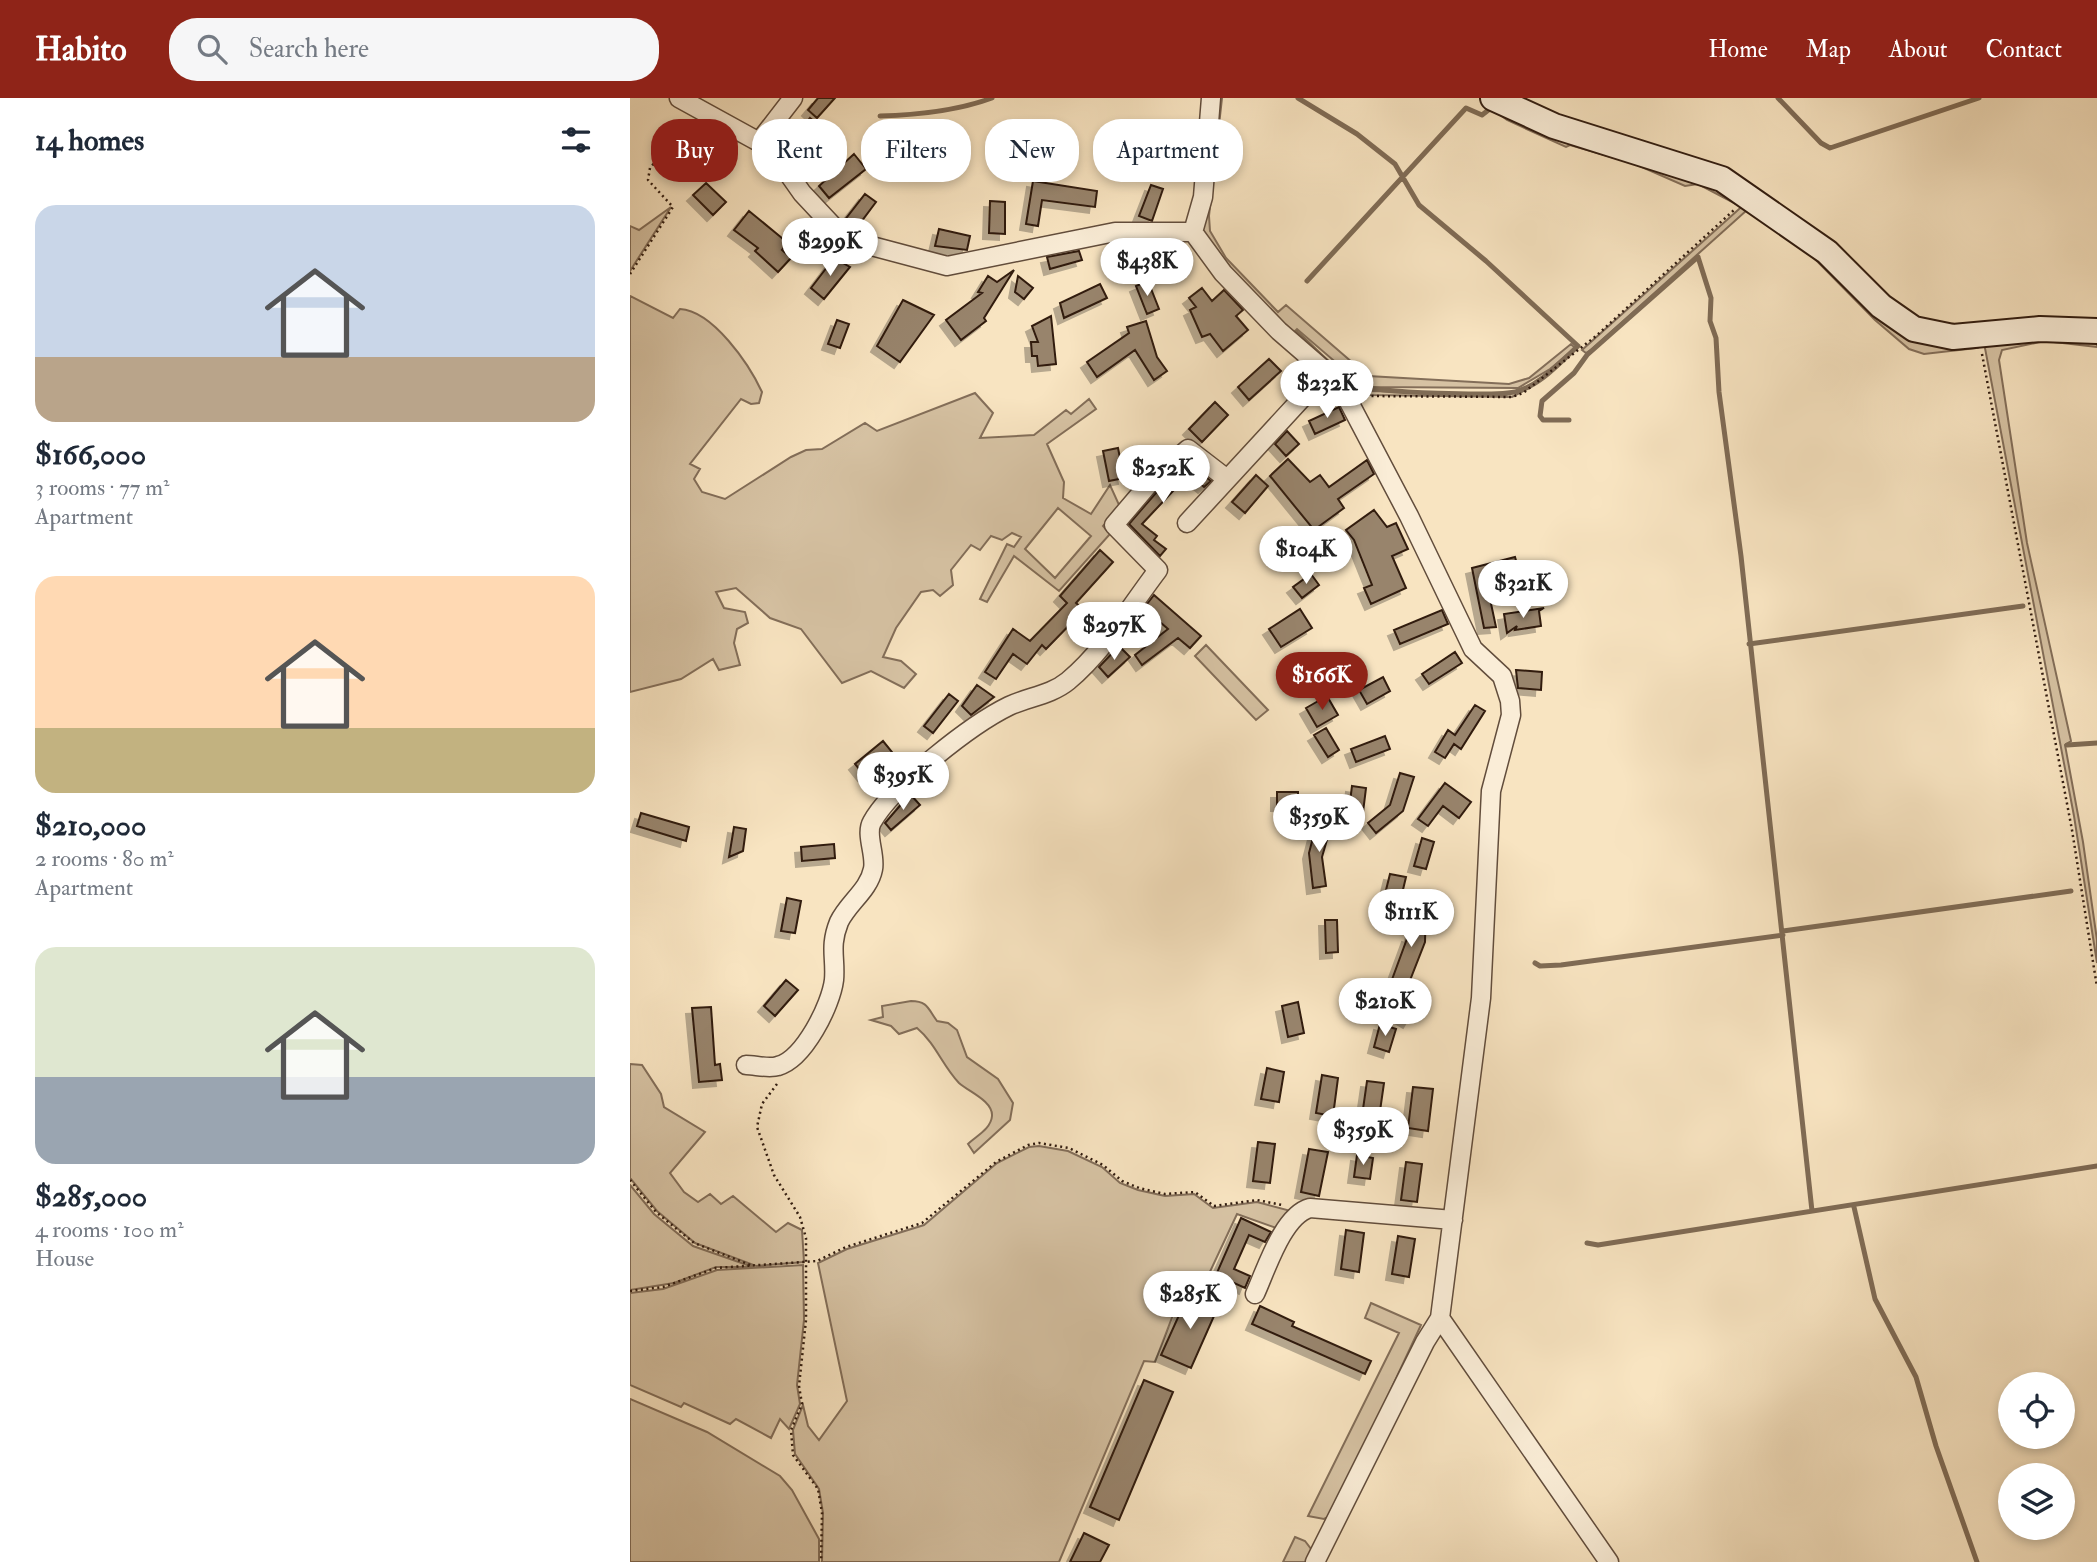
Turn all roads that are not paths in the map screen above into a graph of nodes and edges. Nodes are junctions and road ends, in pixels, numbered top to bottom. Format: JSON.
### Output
{"nodes":[{"id":1,"x":679,"y":98,"type":"edge"},
{"id":2,"x":793,"y":98,"type":"edge"},
{"id":3,"x":1211,"y":98,"type":"edge"},
{"id":4,"x":1493,"y":98,"type":"edge"},
{"id":5,"x":777,"y":119,"type":"edge"},
{"id":6,"x":752,"y":138,"type":"edge"},
{"id":7,"x":795,"y":182,"type":"edge"},
{"id":8,"x":1193,"y":232,"type":"junction"},
{"id":9,"x":2097,"y":331,"type":"edge"},
{"id":10,"x":1327,"y":371,"type":"junction"},
{"id":11,"x":1227,"y":480,"type":"junction"},
{"id":12,"x":1187,"y":523,"type":"dead end"},
{"id":13,"x":746,"y":1065,"type":"dead end"},
{"id":14,"x":1453,"y":1220,"type":"junction"},
{"id":15,"x":1255,"y":1294,"type":"dead end"},
{"id":16,"x":1440,"y":1318,"type":"junction"},
{"id":17,"x":1315,"y":1562,"type":"edge"},
{"id":18,"x":1609,"y":1562,"type":"edge"}],
"edges":[{"from":1,"to":6,"type":"street"},
{"from":2,"to":5,"type":"street"},
{"from":3,"to":8,"type":"street"},
{"from":4,"to":9,"type":"street"},
{"from":7,"to":8,"type":"street"},
{"from":8,"to":10,"type":"street"},
{"from":10,"to":11,"type":"street"},
{"from":10,"to":14,"type":"street"},
{"from":11,"to":12,"type":"street"},
{"from":11,"to":13,"type":"street"},
{"from":14,"to":15,"type":"street"},
{"from":14,"to":16,"type":"street"},
{"from":16,"to":17,"type":"street"},
{"from":16,"to":18,"type":"street"}]}
